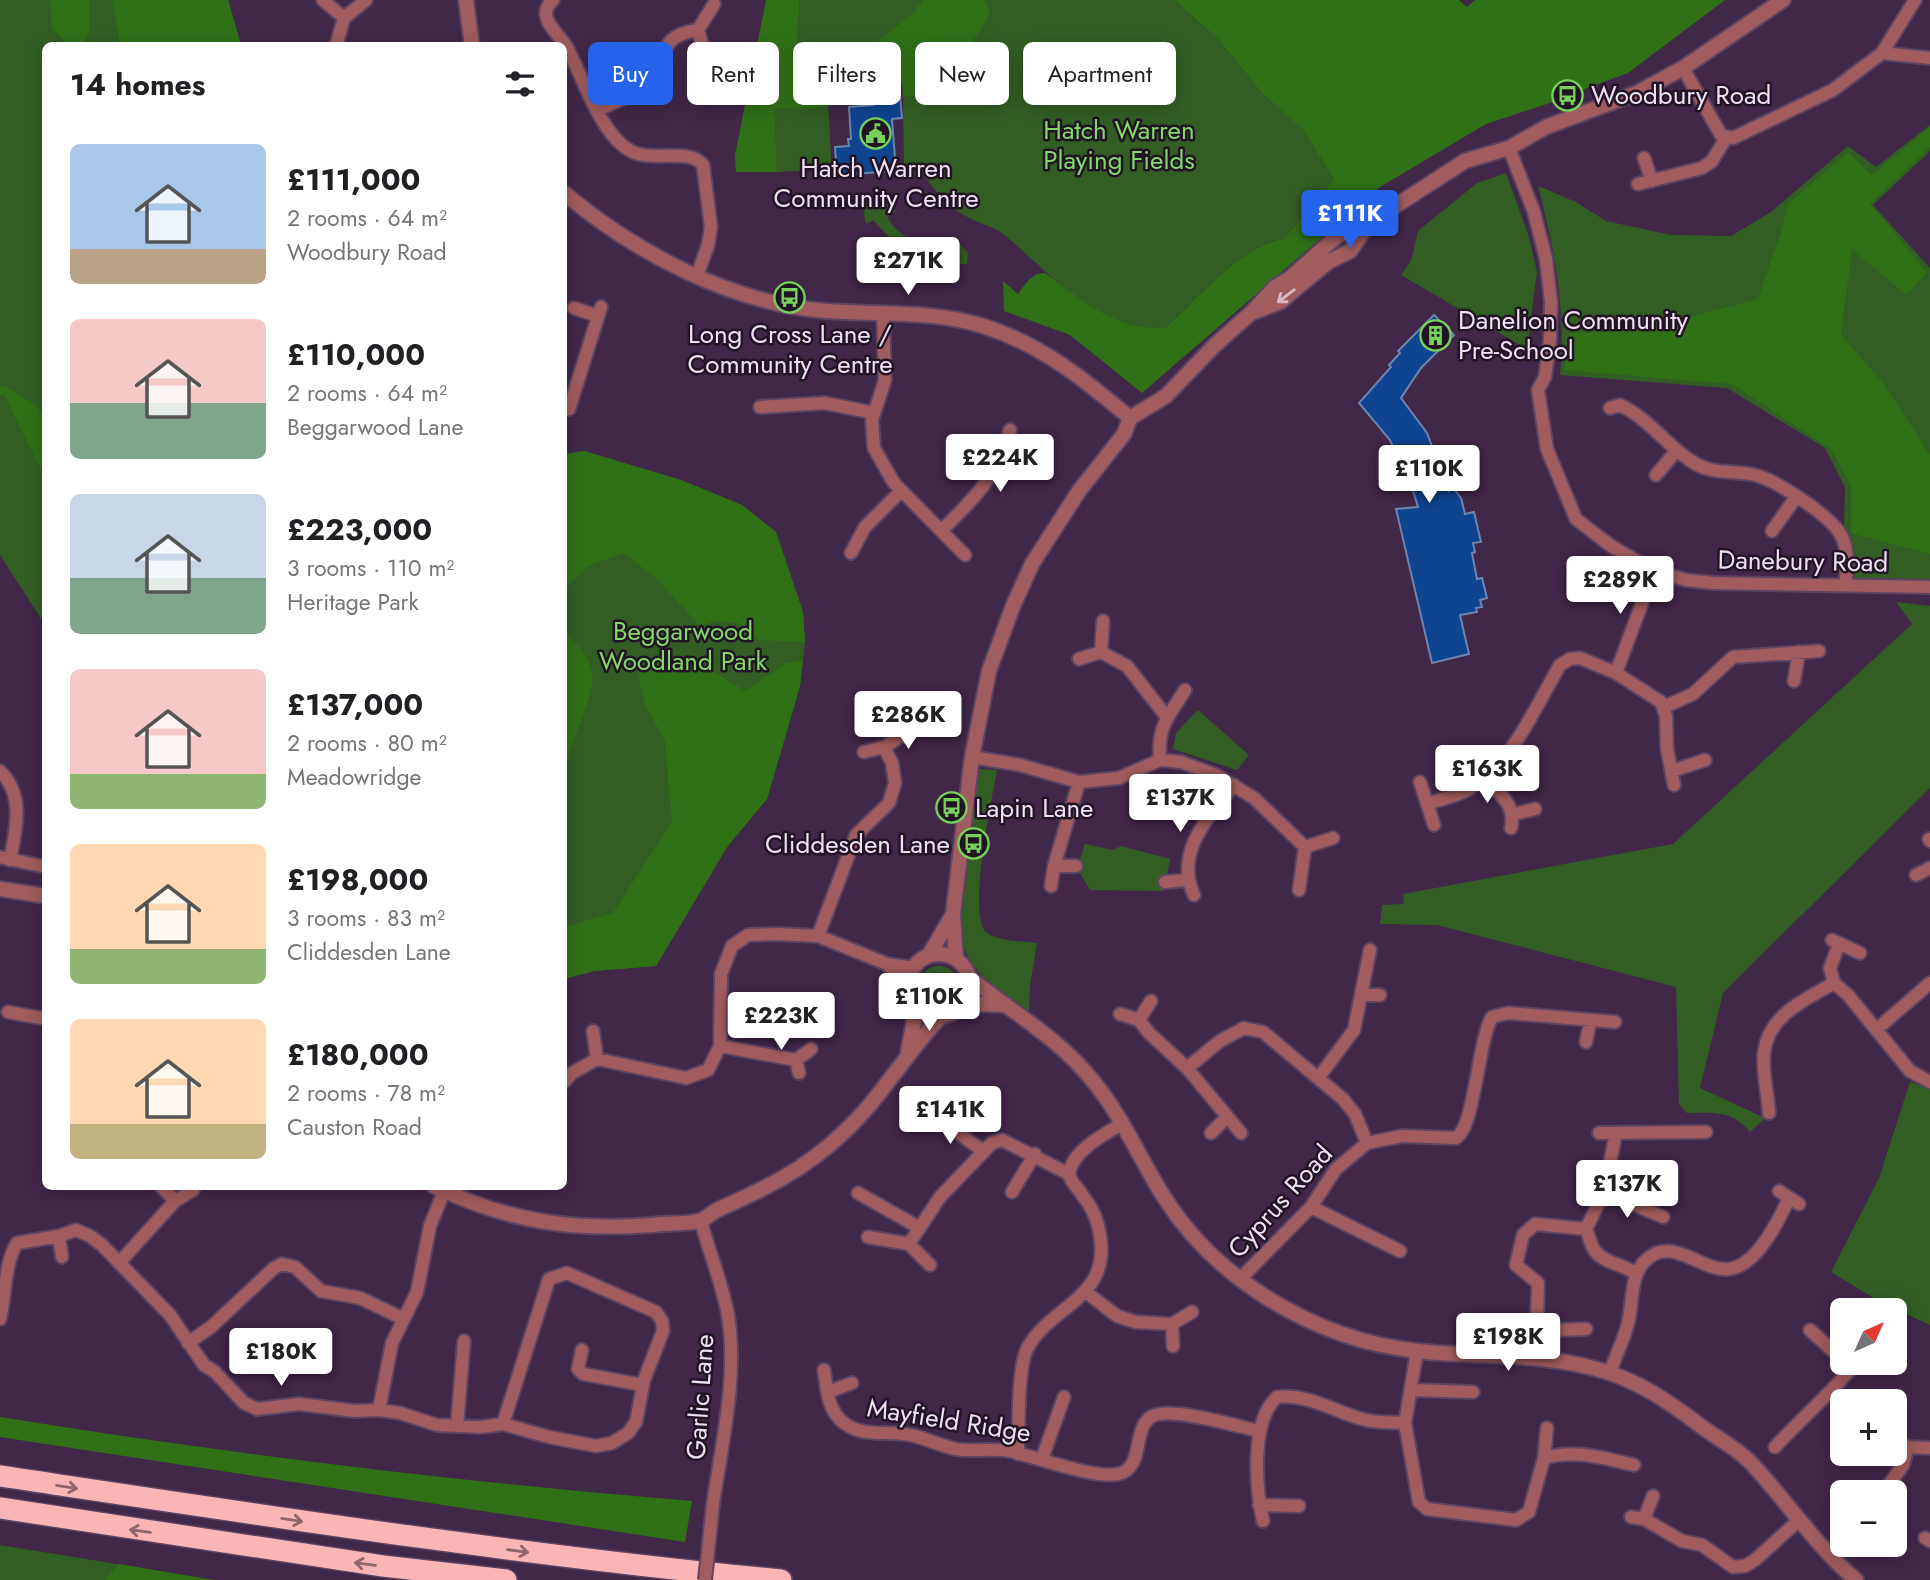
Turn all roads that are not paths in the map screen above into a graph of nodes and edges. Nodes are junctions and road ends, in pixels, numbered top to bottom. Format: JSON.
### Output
{"nodes":[{"id":1,"x":323,"y":0,"type":"edge"},
{"id":2,"x":366,"y":0,"type":"edge"},
{"id":3,"x":466,"y":0,"type":"edge"},
{"id":4,"x":553,"y":0,"type":"edge"},
{"id":5,"x":1783,"y":0,"type":"edge"},
{"id":6,"x":1915,"y":0,"type":"edge"},
{"id":7,"x":714,"y":5,"type":"dead end"},
{"id":8,"x":344,"y":18,"type":"junction"},
{"id":9,"x":698,"y":30,"type":"junction"},
{"id":10,"x":337,"y":42,"type":"edge"},
{"id":11,"x":471,"y":42,"type":"edge"},
{"id":12,"x":563,"y":42,"type":"edge"},
{"id":13,"x":701,"y":42,"type":"edge"},
{"id":14,"x":567,"y":48,"type":"edge"},
{"id":15,"x":1882,"y":53,"type":"junction"},
{"id":16,"x":1930,"y":58,"type":"edge"},
{"id":17,"x":1683,"y":68,"type":"junction"},
{"id":18,"x":598,"y":110,"type":"junction"},
{"id":19,"x":1726,"y":138,"type":"junction"},
{"id":20,"x":1509,"y":148,"type":"junction"},
{"id":21,"x":1644,"y":158,"type":"dead end"},
{"id":22,"x":1652,"y":181,"type":"junction"},
{"id":23,"x":1638,"y":184,"type":"dead end"},
{"id":24,"x":567,"y":195,"type":"edge"},
{"id":25,"x":697,"y":276,"type":"junction"},
{"id":26,"x":575,"y":308,"type":"dead end"},
{"id":27,"x":883,"y":314,"type":"junction"},
{"id":28,"x":569,"y":401,"type":"edge"},
{"id":29,"x":760,"y":407,"type":"dead end"},
{"id":30,"x":1610,"y":408,"type":"dead end"},
{"id":31,"x":874,"y":413,"type":"junction"},
{"id":32,"x":1130,"y":418,"type":"junction"},
{"id":33,"x":1010,"y":430,"type":"dead end"},
{"id":34,"x":1677,"y":450,"type":"junction"},
{"id":35,"x":1656,"y":475,"type":"dead end"},
{"id":36,"x":901,"y":491,"type":"junction"},
{"id":37,"x":1796,"y":497,"type":"junction"},
{"id":38,"x":942,"y":530,"type":"junction"},
{"id":39,"x":1772,"y":531,"type":"dead end"},
{"id":40,"x":851,"y":553,"type":"dead end"},
{"id":41,"x":965,"y":555,"type":"dead end"},
{"id":42,"x":1654,"y":571,"type":"junction"},
{"id":43,"x":1846,"y":585,"type":"junction"},
{"id":44,"x":1930,"y":587,"type":"edge"},
{"id":45,"x":1103,"y":621,"type":"dead end"},
{"id":46,"x":1819,"y":651,"type":"dead end"},
{"id":47,"x":1101,"y":652,"type":"junction"},
{"id":48,"x":1799,"y":652,"type":"junction"},
{"id":49,"x":1079,"y":659,"type":"dead end"},
{"id":50,"x":1616,"y":673,"type":"junction"},
{"id":51,"x":1794,"y":681,"type":"dead end"},
{"id":52,"x":1185,"y":690,"type":"dead end"},
{"id":53,"x":1664,"y":707,"type":"junction"},
{"id":54,"x":1166,"y":716,"type":"junction"},
{"id":55,"x":945,"y":718,"type":"dead end"},
{"id":56,"x":884,"y":747,"type":"junction"},
{"id":57,"x":864,"y":752,"type":"dead end"},
{"id":58,"x":972,"y":757,"type":"junction"},
{"id":59,"x":1160,"y":760,"type":"junction"},
{"id":60,"x":1705,"y":760,"type":"dead end"},
{"id":61,"x":0,"y":771,"type":"edge"},
{"id":62,"x":1672,"y":771,"type":"junction"},
{"id":63,"x":1485,"y":778,"type":"junction"},
{"id":64,"x":1079,"y":782,"type":"junction"},
{"id":65,"x":1420,"y":782,"type":"dead end"},
{"id":66,"x":1234,"y":785,"type":"junction"},
{"id":67,"x":1674,"y":785,"type":"dead end"},
{"id":68,"x":1427,"y":804,"type":"junction"},
{"id":69,"x":1535,"y":809,"type":"dead end"},
{"id":70,"x":1514,"y":814,"type":"junction"},
{"id":71,"x":1434,"y":825,"type":"dead end"},
{"id":72,"x":1511,"y":828,"type":"dead end"},
{"id":73,"x":1334,"y":838,"type":"dead end"},
{"id":74,"x":1305,"y":847,"type":"junction"},
{"id":75,"x":5,"y":858,"type":"edge"},
{"id":76,"x":42,"y":866,"type":"edge"},
{"id":77,"x":1054,"y":866,"type":"junction"},
{"id":78,"x":1076,"y":866,"type":"dead end"},
{"id":79,"x":1930,"y":868,"type":"edge"},
{"id":80,"x":1916,"y":875,"type":"dead end"},
{"id":81,"x":1187,"y":880,"type":"junction"},
{"id":82,"x":1165,"y":882,"type":"dead end"},
{"id":83,"x":1051,"y":886,"type":"dead end"},
{"id":84,"x":0,"y":889,"type":"edge"},
{"id":85,"x":1299,"y":890,"type":"dead end"},
{"id":86,"x":42,"y":895,"type":"edge"},
{"id":87,"x":1194,"y":895,"type":"dead end"},
{"id":88,"x":953,"y":914,"type":"junction"},
{"id":89,"x":818,"y":936,"type":"junction"},
{"id":90,"x":1370,"y":950,"type":"dead end"},
{"id":91,"x":1860,"y":953,"type":"dead end"},
{"id":92,"x":929,"y":955,"type":"junction"},
{"id":93,"x":956,"y":959,"type":"junction"},
{"id":94,"x":887,"y":964,"type":"junction"},
{"id":95,"x":913,"y":968,"type":"junction"},
{"id":96,"x":968,"y":976,"type":"junction"},
{"id":97,"x":1834,"y":983,"type":"junction"},
{"id":98,"x":1930,"y":983,"type":"edge"},
{"id":99,"x":908,"y":985,"type":"junction"},
{"id":100,"x":1363,"y":995,"type":"junction"},
{"id":101,"x":1380,"y":995,"type":"dead end"},
{"id":102,"x":1151,"y":1001,"type":"dead end"},
{"id":103,"x":1004,"y":1005,"type":"junction"},
{"id":104,"x":917,"y":1006,"type":"junction"},
{"id":105,"x":957,"y":1009,"type":"junction"},
{"id":106,"x":8,"y":1012,"type":"dead end"},
{"id":107,"x":1120,"y":1014,"type":"dead end"},
{"id":108,"x":942,"y":1015,"type":"junction"},
{"id":109,"x":42,"y":1018,"type":"edge"},
{"id":110,"x":1139,"y":1020,"type":"junction"},
{"id":111,"x":1590,"y":1022,"type":"junction"},
{"id":112,"x":1615,"y":1022,"type":"dead end"},
{"id":113,"x":1877,"y":1029,"type":"junction"},
{"id":114,"x":593,"y":1031,"type":"dead end"},
{"id":115,"x":1586,"y":1042,"type":"dead end"},
{"id":116,"x":720,"y":1046,"type":"junction"},
{"id":117,"x":811,"y":1049,"type":"dead end"},
{"id":118,"x":907,"y":1053,"type":"junction"},
{"id":119,"x":597,"y":1059,"type":"junction"},
{"id":120,"x":796,"y":1060,"type":"junction"},
{"id":121,"x":1186,"y":1068,"type":"junction"},
{"id":122,"x":799,"y":1073,"type":"dead end"},
{"id":123,"x":1318,"y":1077,"type":"junction"},
{"id":124,"x":567,"y":1079,"type":"edge"},
{"id":125,"x":1930,"y":1082,"type":"edge"},
{"id":126,"x":973,"y":1097,"type":"dead end"},
{"id":127,"x":1769,"y":1113,"type":"dead end"},
{"id":128,"x":935,"y":1116,"type":"dead end"},
{"id":129,"x":1227,"y":1117,"type":"junction"},
{"id":130,"x":1122,"y":1124,"type":"junction"},
{"id":131,"x":955,"y":1128,"type":"junction"},
{"id":132,"x":1706,"y":1132,"type":"dead end"},
{"id":133,"x":1211,"y":1133,"type":"dead end"},
{"id":134,"x":1241,"y":1133,"type":"dead end"},
{"id":135,"x":1599,"y":1133,"type":"dead end"},
{"id":136,"x":1616,"y":1133,"type":"junction"},
{"id":137,"x":1367,"y":1143,"type":"junction"},
{"id":138,"x":983,"y":1151,"type":"junction"},
{"id":139,"x":1035,"y":1154,"type":"junction"},
{"id":140,"x":1069,"y":1174,"type":"junction"},
{"id":141,"x":165,"y":1190,"type":"edge"},
{"id":142,"x":194,"y":1190,"type":"dead end"},
{"id":143,"x":439,"y":1190,"type":"edge"},
{"id":144,"x":442,"y":1190,"type":"edge"},
{"id":145,"x":1012,"y":1192,"type":"dead end"},
{"id":146,"x":1604,"y":1192,"type":"junction"},
{"id":147,"x":858,"y":1193,"type":"dead end"},
{"id":148,"x":1789,"y":1198,"type":"dead end"},
{"id":149,"x":175,"y":1201,"type":"junction"},
{"id":150,"x":1311,"y":1207,"type":"junction"},
{"id":151,"x":1663,"y":1217,"type":"dead end"},
{"id":152,"x":701,"y":1221,"type":"junction"},
{"id":153,"x":920,"y":1228,"type":"junction"},
{"id":154,"x":1586,"y":1229,"type":"junction"},
{"id":155,"x":59,"y":1236,"type":"junction"},
{"id":156,"x":1371,"y":1236,"type":"junction"},
{"id":157,"x":868,"y":1237,"type":"dead end"},
{"id":158,"x":909,"y":1244,"type":"junction"},
{"id":159,"x":1362,"y":1248,"type":"dead end"},
{"id":160,"x":1400,"y":1251,"type":"dead end"},
{"id":161,"x":62,"y":1257,"type":"dead end"},
{"id":162,"x":119,"y":1263,"type":"junction"},
{"id":163,"x":930,"y":1265,"type":"dead end"},
{"id":164,"x":1516,"y":1265,"type":"junction"},
{"id":165,"x":1501,"y":1270,"type":"dead end"},
{"id":166,"x":1636,"y":1274,"type":"junction"},
{"id":167,"x":1240,"y":1279,"type":"junction"},
{"id":168,"x":1086,"y":1292,"type":"junction"},
{"id":169,"x":1192,"y":1312,"type":"dead end"},
{"id":170,"x":0,"y":1319,"type":"edge"},
{"id":171,"x":404,"y":1319,"type":"junction"},
{"id":172,"x":1172,"y":1324,"type":"junction"},
{"id":173,"x":1586,"y":1329,"type":"dead end"},
{"id":174,"x":1810,"y":1330,"type":"dead end"},
{"id":175,"x":464,"y":1341,"type":"dead end"},
{"id":176,"x":188,"y":1343,"type":"junction"},
{"id":177,"x":1173,"y":1346,"type":"dead end"},
{"id":178,"x":1830,"y":1347,"type":"edge"},
{"id":179,"x":582,"y":1350,"type":"dead end"},
{"id":180,"x":1417,"y":1351,"type":"junction"},
{"id":181,"x":824,"y":1370,"type":"dead end"},
{"id":182,"x":1610,"y":1373,"type":"junction"},
{"id":183,"x":852,"y":1383,"type":"dead end"},
{"id":184,"x":643,"y":1385,"type":"junction"},
{"id":185,"x":1412,"y":1390,"type":"junction"},
{"id":186,"x":828,"y":1392,"type":"junction"},
{"id":187,"x":1473,"y":1392,"type":"dead end"},
{"id":188,"x":1830,"y":1393,"type":"edge"},
{"id":189,"x":1064,"y":1397,"type":"dead end"},
{"id":190,"x":379,"y":1410,"type":"junction"},
{"id":191,"x":1405,"y":1423,"type":"junction"},
{"id":192,"x":503,"y":1424,"type":"junction"},
{"id":193,"x":457,"y":1426,"type":"junction"},
{"id":194,"x":1547,"y":1428,"type":"dead end"},
{"id":195,"x":1260,"y":1431,"type":"junction"},
{"id":196,"x":1775,"y":1447,"type":"dead end"},
{"id":197,"x":1908,"y":1447,"type":"joint"},
{"id":198,"x":1930,"y":1448,"type":"edge"},
{"id":199,"x":1018,"y":1454,"type":"junction"},
{"id":200,"x":1042,"y":1458,"type":"junction"},
{"id":201,"x":1544,"y":1458,"type":"junction"},
{"id":202,"x":1634,"y":1465,"type":"dead end"},
{"id":203,"x":0,"y":1476,"type":"edge"},
{"id":204,"x":1892,"y":1480,"type":"edge"},
{"id":205,"x":1653,"y":1496,"type":"dead end"},
{"id":206,"x":1259,"y":1505,"type":"junction"},
{"id":207,"x":1299,"y":1506,"type":"dead end"},
{"id":208,"x":0,"y":1508,"type":"edge"},
{"id":209,"x":1631,"y":1517,"type":"dead end"},
{"id":210,"x":1644,"y":1519,"type":"junction"},
{"id":211,"x":1262,"y":1521,"type":"dead end"},
{"id":212,"x":1798,"y":1521,"type":"junction"},
{"id":213,"x":506,"y":1580,"type":"edge"},
{"id":214,"x":705,"y":1580,"type":"edge"},
{"id":215,"x":781,"y":1580,"type":"edge"},
{"id":216,"x":1856,"y":1580,"type":"edge"}],
"edges":[{"from":1,"to":8,"type":"street"},
{"from":2,"to":8,"type":"street"},
{"from":3,"to":11,"type":"street"},
{"from":4,"to":12,"type":"street"},
{"from":5,"to":17,"type":"street"},
{"from":6,"to":15,"type":"street"},
{"from":7,"to":9,"type":"street"},
{"from":8,"to":10,"type":"street"},
{"from":9,"to":13,"type":"street"},
{"from":9,"to":18,"type":"street"},
{"from":14,"to":18,"type":"street"},
{"from":15,"to":16,"type":"street"},
{"from":15,"to":19,"type":"street"},
{"from":17,"to":19,"type":"street"},
{"from":17,"to":20,"type":"street"},
{"from":18,"to":25,"type":"street"},
{"from":19,"to":22,"type":"street"},
{"from":20,"to":32,"type":"street"},
{"from":20,"to":42,"type":"street","name":"Danebury Road"},
{"from":21,"to":22,"type":"street"},
{"from":22,"to":23,"type":"street"},
{"from":24,"to":25,"type":"street"},
{"from":25,"to":27,"type":"street"},
{"from":26,"to":28,"type":"street"},
{"from":27,"to":31,"type":"street"},
{"from":27,"to":32,"type":"street"},
{"from":29,"to":31,"type":"street"},
{"from":30,"to":34,"type":"street"},
{"from":31,"to":36,"type":"street"},
{"from":32,"to":58,"type":"street"},
{"from":33,"to":38,"type":"street"},
{"from":34,"to":35,"type":"street"},
{"from":34,"to":37,"type":"street"},
{"from":36,"to":38,"type":"street"},
{"from":36,"to":40,"type":"street"},
{"from":37,"to":39,"type":"street"},
{"from":37,"to":43,"type":"street"},
{"from":38,"to":41,"type":"street"},
{"from":42,"to":43,"type":"street","name":"Danebury Road"},
{"from":42,"to":50,"type":"street"},
{"from":43,"to":44,"type":"street","name":"Danebury Road"},
{"from":45,"to":47,"type":"street"},
{"from":46,"to":48,"type":"street"},
{"from":47,"to":49,"type":"street"},
{"from":47,"to":54,"type":"street"},
{"from":48,"to":51,"type":"street"},
{"from":48,"to":53,"type":"street"},
{"from":50,"to":53,"type":"street"},
{"from":50,"to":63,"type":"street"},
{"from":52,"to":54,"type":"street"},
{"from":53,"to":62,"type":"street"},
{"from":54,"to":59,"type":"street"},
{"from":55,"to":56,"type":"street"},
{"from":56,"to":57,"type":"street"},
{"from":56,"to":89,"type":"street"},
{"from":58,"to":64,"type":"street"},
{"from":58,"to":88,"type":"street"},
{"from":59,"to":64,"type":"street"},
{"from":59,"to":66,"type":"street"},
{"from":60,"to":62,"type":"street"},
{"from":61,"to":75,"type":"street"},
{"from":62,"to":67,"type":"street"},
{"from":63,"to":68,"type":"street"},
{"from":63,"to":70,"type":"street"},
{"from":64,"to":77,"type":"street"},
{"from":65,"to":68,"type":"street"},
{"from":66,"to":74,"type":"street"},
{"from":66,"to":81,"type":"street"},
{"from":68,"to":71,"type":"street"},
{"from":69,"to":70,"type":"street"},
{"from":70,"to":72,"type":"street"},
{"from":73,"to":74,"type":"street"},
{"from":74,"to":85,"type":"street"},
{"from":75,"to":76,"type":"street"},
{"from":77,"to":78,"type":"street"},
{"from":77,"to":83,"type":"street"},
{"from":79,"to":80,"type":"street"},
{"from":81,"to":82,"type":"street"},
{"from":81,"to":87,"type":"street"},
{"from":84,"to":86,"type":"street"},
{"from":88,"to":92,"type":"street"},
{"from":88,"to":93,"type":"street"},
{"from":89,"to":94,"type":"street"},
{"from":89,"to":116,"type":"street"},
{"from":90,"to":100,"type":"street"},
{"from":91,"to":97,"type":"street"},
{"from":92,"to":93,"type":"street"},
{"from":92,"to":95,"type":"street"},
{"from":93,"to":96,"type":"street"},
{"from":94,"to":95,"type":"street"},
{"from":94,"to":99,"type":"street"},
{"from":95,"to":99,"type":"street"},
{"from":96,"to":103,"type":"street"},
{"from":96,"to":105,"type":"street"},
{"from":97,"to":113,"type":"street"},
{"from":97,"to":127,"type":"street"},
{"from":98,"to":113,"type":"street"},
{"from":99,"to":104,"type":"street"},
{"from":100,"to":101,"type":"street"},
{"from":100,"to":123,"type":"street"},
{"from":102,"to":110,"type":"street"},
{"from":103,"to":105,"type":"street"},
{"from":103,"to":130,"type":"street"},
{"from":104,"to":108,"type":"street"},
{"from":104,"to":118,"type":"street"},
{"from":105,"to":108,"type":"street"},
{"from":106,"to":109,"type":"street"},
{"from":107,"to":110,"type":"street"},
{"from":108,"to":118,"type":"street"},
{"from":110,"to":121,"type":"street"},
{"from":111,"to":112,"type":"street","name":"Cyprus Road"},
{"from":111,"to":115,"type":"street"},
{"from":111,"to":137,"type":"street","name":"Cyprus Road"},
{"from":113,"to":125,"type":"street"},
{"from":114,"to":119,"type":"street"},
{"from":116,"to":119,"type":"street"},
{"from":116,"to":120,"type":"street"},
{"from":117,"to":120,"type":"street"},
{"from":118,"to":152,"type":"street"},
{"from":119,"to":124,"type":"street"},
{"from":120,"to":122,"type":"street"},
{"from":121,"to":123,"type":"street"},
{"from":121,"to":129,"type":"street"},
{"from":123,"to":137,"type":"street"},
{"from":126,"to":131,"type":"street"},
{"from":128,"to":131,"type":"street"},
{"from":129,"to":133,"type":"street"},
{"from":129,"to":134,"type":"street"},
{"from":130,"to":140,"type":"street"},
{"from":130,"to":167,"type":"street"},
{"from":131,"to":138,"type":"street"},
{"from":132,"to":136,"type":"street"},
{"from":135,"to":136,"type":"street"},
{"from":136,"to":146,"type":"street"},
{"from":137,"to":150,"type":"street","name":"Cyprus Road"},
{"from":138,"to":139,"type":"street"},
{"from":138,"to":153,"type":"street"},
{"from":139,"to":140,"type":"street"},
{"from":139,"to":145,"type":"street"},
{"from":140,"to":168,"type":"street"},
{"from":141,"to":149,"type":"street"},
{"from":142,"to":149,"type":"street"},
{"from":143,"to":171,"type":"street"},
{"from":144,"to":152,"type":"street"},
{"from":146,"to":151,"type":"street"},
{"from":146,"to":154,"type":"street"},
{"from":147,"to":153,"type":"street"},
{"from":148,"to":166,"type":"street"},
{"from":149,"to":162,"type":"street"},
{"from":150,"to":156,"type":"street"},
{"from":150,"to":167,"type":"street","name":"Cyprus Road"},
{"from":152,"to":214,"type":"street","name":"Garlic Lane","bridge":true},
{"from":153,"to":158,"type":"street"},
{"from":154,"to":164,"type":"street"},
{"from":154,"to":166,"type":"street"},
{"from":155,"to":161,"type":"street"},
{"from":155,"to":162,"type":"street"},
{"from":155,"to":170,"type":"street"},
{"from":156,"to":159,"type":"street"},
{"from":156,"to":160,"type":"street"},
{"from":157,"to":158,"type":"street"},
{"from":158,"to":163,"type":"street"},
{"from":162,"to":176,"type":"street"},
{"from":164,"to":165,"type":"street"},
{"from":164,"to":173,"type":"street"},
{"from":166,"to":182,"type":"street"},
{"from":167,"to":180,"type":"street"},
{"from":168,"to":172,"type":"street"},
{"from":168,"to":199,"type":"street"},
{"from":169,"to":172,"type":"street"},
{"from":171,"to":176,"type":"street"},
{"from":171,"to":190,"type":"street"},
{"from":172,"to":177,"type":"street"},
{"from":174,"to":178,"type":"street"},
{"from":175,"to":193,"type":"street"},
{"from":176,"to":190,"type":"street"},
{"from":179,"to":184,"type":"street"},
{"from":180,"to":182,"type":"street"},
{"from":180,"to":185,"type":"street"},
{"from":181,"to":186,"type":"street","name":"Mayfield Ridge"},
{"from":182,"to":212,"type":"street"},
{"from":183,"to":186,"type":"street","name":"Mayfield Ridge"},
{"from":184,"to":192,"type":"street"},
{"from":184,"to":192,"type":"street"},
{"from":185,"to":187,"type":"street"},
{"from":185,"to":191,"type":"street"},
{"from":186,"to":199,"type":"street","name":"Mayfield Ridge"},
{"from":188,"to":196,"type":"street"},
{"from":189,"to":200,"type":"street","name":"Mayfield Ridge"},
{"from":190,"to":193,"type":"street"},
{"from":191,"to":195,"type":"street"},
{"from":191,"to":201,"type":"street"},
{"from":192,"to":193,"type":"street"},
{"from":194,"to":201,"type":"street"},
{"from":195,"to":200,"type":"street","name":"Mayfield Ridge"},
{"from":195,"to":206,"type":"street"},
{"from":197,"to":198,"type":"street"},
{"from":197,"to":204,"type":"street"},
{"from":199,"to":200,"type":"street","name":"Mayfield Ridge"},
{"from":201,"to":202,"type":"street"},
{"from":203,"to":215,"type":"highway","one_way":true},
{"from":205,"to":210,"type":"street"},
{"from":206,"to":207,"type":"street"},
{"from":206,"to":211,"type":"street"},
{"from":213,"to":208,"type":"highway","one_way":true},
{"from":209,"to":210,"type":"street"},
{"from":210,"to":212,"type":"street"},
{"from":212,"to":216,"type":"street"}]}
